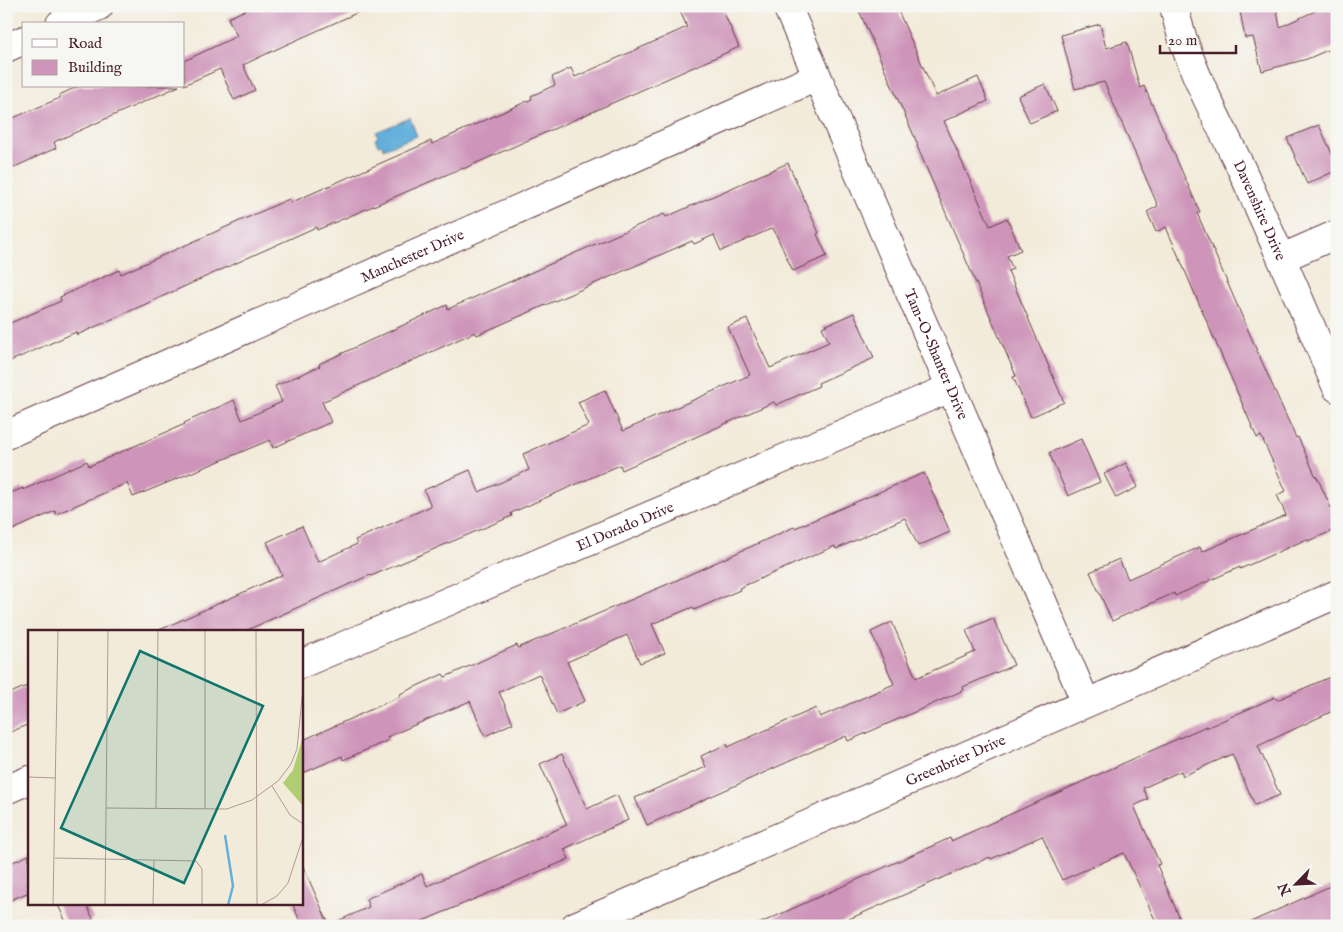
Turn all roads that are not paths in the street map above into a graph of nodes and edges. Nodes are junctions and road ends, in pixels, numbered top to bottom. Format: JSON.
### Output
{"nodes":[{"id":1,"x":99,"y":6,"type":"edge"},
{"id":2,"x":787,"y":6,"type":"edge"},
{"id":3,"x":1174,"y":6,"type":"edge"},
{"id":4,"x":64,"y":22,"type":"edge"},
{"id":5,"x":22,"y":41,"type":"edge"},
{"id":6,"x":6,"y":48,"type":"edge"},
{"id":7,"x":817,"y":77,"type":"junction"},
{"id":8,"x":1337,"y":234,"type":"edge"},
{"id":9,"x":1282,"y":258,"type":"junction"},
{"id":10,"x":950,"y":388,"type":"junction"},
{"id":11,"x":1337,"y":388,"type":"edge"},
{"id":12,"x":6,"y":435,"type":"edge"},
{"id":13,"x":1337,"y":594,"type":"edge"},
{"id":14,"x":302,"y":664,"type":"edge"},
{"id":15,"x":1086,"y":703,"type":"junction"},
{"id":16,"x":28,"y":780,"type":"edge"},
{"id":17,"x":6,"y":790,"type":"edge"},
{"id":18,"x":575,"y":926,"type":"edge"}],
"edges":[{"from":1,"to":4,"type":"street"},
{"from":2,"to":7,"type":"street","name":"Tam-O-Shanter Drive"},
{"from":3,"to":9,"type":"street","name":"Davenshire Drive"},
{"from":5,"to":6,"type":"street"},
{"from":7,"to":10,"type":"street","name":"Tam-O-Shanter Drive"},
{"from":7,"to":12,"type":"street","name":"Manchester Drive"},
{"from":8,"to":9,"type":"street"},
{"from":9,"to":11,"type":"street","name":"Davenshire Drive"},
{"from":10,"to":14,"type":"street","name":"El Dorado Drive"},
{"from":10,"to":15,"type":"street","name":"Tam-O-Shanter Drive"},
{"from":13,"to":15,"type":"street","name":"Greenbrier Drive"},
{"from":15,"to":18,"type":"street","name":"Greenbrier Drive"},
{"from":16,"to":17,"type":"street"}]}
